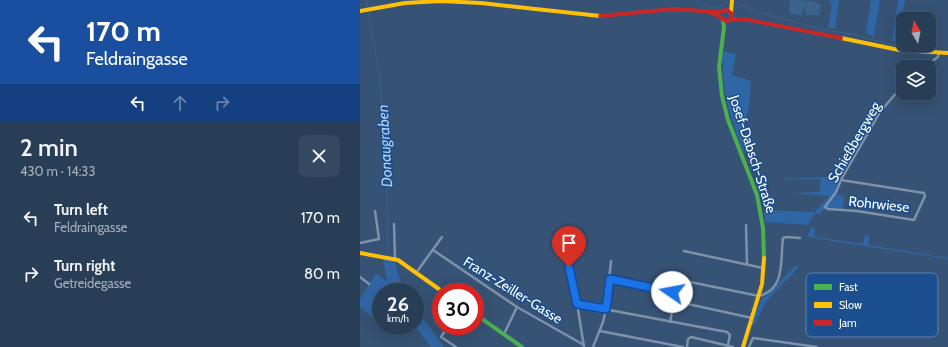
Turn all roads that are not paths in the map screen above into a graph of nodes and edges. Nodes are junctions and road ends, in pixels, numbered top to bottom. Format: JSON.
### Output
{"nodes":[{"id":1,"x":732,"y":0,"type":"edge"},
{"id":2,"x":361,"y":10,"type":"edge"},
{"id":3,"x":725,"y":10,"type":"junction"},
{"id":4,"x":706,"y":11,"type":"junction"},
{"id":5,"x":731,"y":13,"type":"junction"},
{"id":6,"x":722,"y":19,"type":"junction"},
{"id":7,"x":730,"y":20,"type":"junction"},
{"id":8,"x":749,"y":20,"type":"junction"},
{"id":9,"x":723,"y":38,"type":"junction"},
{"id":10,"x":939,"y":52,"type":"junction"},
{"id":11,"x":948,"y":53,"type":"edge"},
{"id":12,"x":934,"y":60,"type":"edge"},
{"id":13,"x":896,"y":93,"type":"edge"},
{"id":14,"x":841,"y":180,"type":"junction"},
{"id":15,"x":827,"y":209,"type":"joint"},
{"id":16,"x":375,"y":211,"type":"dead end"},
{"id":17,"x":394,"y":224,"type":"dead end"},
{"id":18,"x":746,"y":225,"type":"dead end"},
{"id":19,"x":442,"y":237,"type":"dead end"},
{"id":20,"x":800,"y":238,"type":"dead end"},
{"id":21,"x":360,"y":243,"type":"edge"},
{"id":22,"x":433,"y":250,"type":"junction"},
{"id":23,"x":684,"y":251,"type":"dead end"},
{"id":24,"x":360,"y":253,"type":"edge"},
{"id":25,"x":566,"y":255,"type":"dead end"},
{"id":26,"x":394,"y":258,"type":"junction"},
{"id":27,"x":611,"y":261,"type":"dead end"},
{"id":28,"x":747,"y":264,"type":"junction"},
{"id":29,"x":764,"y":268,"type":"junction"},
{"id":30,"x":416,"y":273,"type":"junction"},
{"id":31,"x":360,"y":277,"type":"edge"},
{"id":32,"x":610,"y":279,"type":"junction"},
{"id":33,"x":369,"y":284,"type":"dead end"},
{"id":34,"x":432,"y":284,"type":"edge"},
{"id":35,"x":672,"y":292,"type":"junction"},
{"id":36,"x":759,"y":296,"type":"junction"},
{"id":37,"x":674,"y":301,"type":"junction"},
{"id":38,"x":577,"y":304,"type":"junction"},
{"id":39,"x":517,"y":307,"type":"junction"},
{"id":40,"x":606,"y":309,"type":"junction"},
{"id":41,"x":752,"y":318,"type":"junction"},
{"id":42,"x":484,"y":320,"type":"edge"},
{"id":43,"x":670,"y":322,"type":"junction"},
{"id":44,"x":600,"y":330,"type":"junction"},
{"id":45,"x":504,"y":334,"type":"junction"},
{"id":46,"x":442,"y":335,"type":"edge"},
{"id":47,"x":584,"y":346,"type":"edge"},
{"id":48,"x":728,"y":346,"type":"junction"},
{"id":49,"x":456,"y":347,"type":"edge"},
{"id":50,"x":522,"y":347,"type":"edge"},
{"id":51,"x":592,"y":347,"type":"edge"},
{"id":52,"x":683,"y":347,"type":"edge"},
{"id":53,"x":686,"y":347,"type":"edge"},
{"id":54,"x":733,"y":347,"type":"edge"},
{"id":55,"x":742,"y":347,"type":"edge"},
{"id":56,"x":749,"y":347,"type":"edge"},
{"id":57,"x":817,"y":347,"type":"edge"}],
"edges":[{"from":1,"to":3,"type":"main road"},
{"from":1,"to":5,"type":"main road","name":"Josef-Dabsch-Straße"},
{"from":2,"to":4,"type":"main road"},
{"from":3,"to":4,"type":"main road"},
{"from":3,"to":5,"type":"main road"},
{"from":3,"to":6,"type":"main road"},
{"from":4,"to":6,"type":"main road"},
{"from":5,"to":7,"type":"main road","name":"Josef-Dabsch-Straße"},
{"from":5,"to":8,"type":"main road"},
{"from":6,"to":7,"type":"main road"},
{"from":6,"to":9,"type":"main road","name":"Josef-Dabsch-Straße"},
{"from":7,"to":8,"type":"main road"},
{"from":7,"to":9,"type":"main road","name":"Josef-Dabsch-Straße"},
{"from":8,"to":10,"type":"main road"},
{"from":9,"to":29,"type":"main road","name":"Josef-Dabsch-Straße"},
{"from":10,"to":11,"type":"main road"},
{"from":10,"to":12,"type":"street"},
{"from":13,"to":14,"type":"street","name":"Schießbergweg"},
{"from":14,"to":15,"type":"street","name":"Schießbergweg"},
{"from":14,"to":15,"type":"street","name":"Rohrwiese"},
{"from":16,"to":21,"type":"street"},
{"from":17,"to":26,"type":"street"},
{"from":18,"to":28,"type":"street"},
{"from":19,"to":22,"type":"street"},
{"from":20,"to":36,"type":"street"},
{"from":22,"to":30,"type":"street"},
{"from":22,"to":39,"type":"street","name":"Franz-Zeiller-Gasse"},
{"from":23,"to":28,"type":"street"},
{"from":24,"to":26,"type":"main road"},
{"from":25,"to":38,"type":"street"},
{"from":26,"to":30,"type":"main road"},
{"from":27,"to":32,"type":"street"},
{"from":28,"to":29,"type":"street"},
{"from":29,"to":36,"type":"main road","name":"Josef-Dabsch-Straße"},
{"from":30,"to":34,"type":"main road"},
{"from":31,"to":33,"type":"street"},
{"from":32,"to":35,"type":"street"},
{"from":32,"to":40,"type":"street"},
{"from":35,"to":36,"type":"street"},
{"from":35,"to":37,"type":"street"},
{"from":36,"to":41,"type":"main road","name":"Josef-Dabsch-Straße"},
{"from":37,"to":41,"type":"street"},
{"from":37,"to":43,"type":"street"},
{"from":38,"to":40,"type":"street"},
{"from":38,"to":47,"type":"street"},
{"from":39,"to":45,"type":"street"},
{"from":39,"to":47,"type":"street","name":"Franz-Zeiller-Gasse"},
{"from":40,"to":43,"type":"street"},
{"from":40,"to":44,"type":"street"},
{"from":41,"to":55,"type":"main road","name":"Josef-Dabsch-Straße"},
{"from":42,"to":45,"type":"main road"},
{"from":43,"to":48,"type":"street"},
{"from":44,"to":51,"type":"street"},
{"from":44,"to":52,"type":"street"},
{"from":45,"to":50,"type":"main road"},
{"from":46,"to":49,"type":"street"},
{"from":48,"to":53,"type":"street"},
{"from":48,"to":54,"type":"street"},
{"from":56,"to":57,"type":"street"}]}
